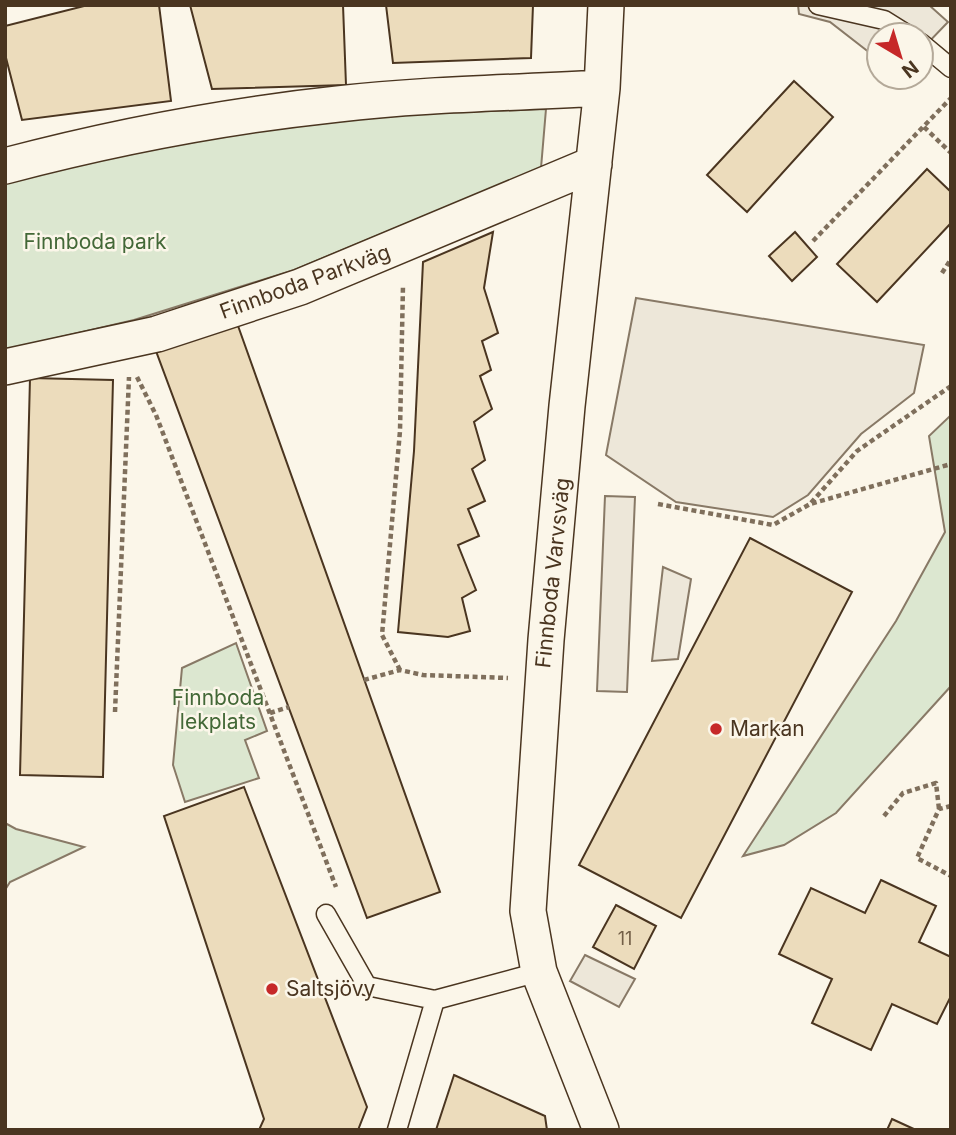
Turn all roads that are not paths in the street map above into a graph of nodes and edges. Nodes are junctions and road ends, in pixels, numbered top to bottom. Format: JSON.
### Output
{"nodes":[{"id":1,"x":606,"y":5,"type":"edge"},
{"id":2,"x":818,"y":5,"type":"edge"},
{"id":3,"x":886,"y":21,"type":"edge"},
{"id":4,"x":935,"y":55,"type":"edge"},
{"id":5,"x":951,"y":68,"type":"edge"},
{"id":6,"x":602,"y":88,"type":"junction"},
{"id":7,"x":594,"y":163,"type":"junction"},
{"id":8,"x":5,"y":166,"type":"edge"},
{"id":9,"x":5,"y":367,"type":"edge"},
{"id":10,"x":326,"y":914,"type":"dead end"},
{"id":11,"x":539,"y":971,"type":"junction"},
{"id":12,"x":435,"y":1000,"type":"junction"},
{"id":13,"x":397,"y":1130,"type":"edge"},
{"id":14,"x":601,"y":1130,"type":"edge"}],
"edges":[{"from":1,"to":6,"type":"street","name":"Finnboda Varvsväg"},
{"from":2,"to":3,"type":"lane"},
{"from":4,"to":5,"type":"lane"},
{"from":6,"to":7,"type":"street","name":"Finnboda Varvsväg"},
{"from":6,"to":8,"type":"street"},
{"from":7,"to":9,"type":"street","name":"Finnboda Parkväg"},
{"from":7,"to":11,"type":"street","name":"Finnboda Varvsväg"},
{"from":10,"to":12,"type":"lane"},
{"from":11,"to":12,"type":"lane"},
{"from":11,"to":14,"type":"street","name":"Finnboda Varvsväg"},
{"from":12,"to":13,"type":"lane"}]}
